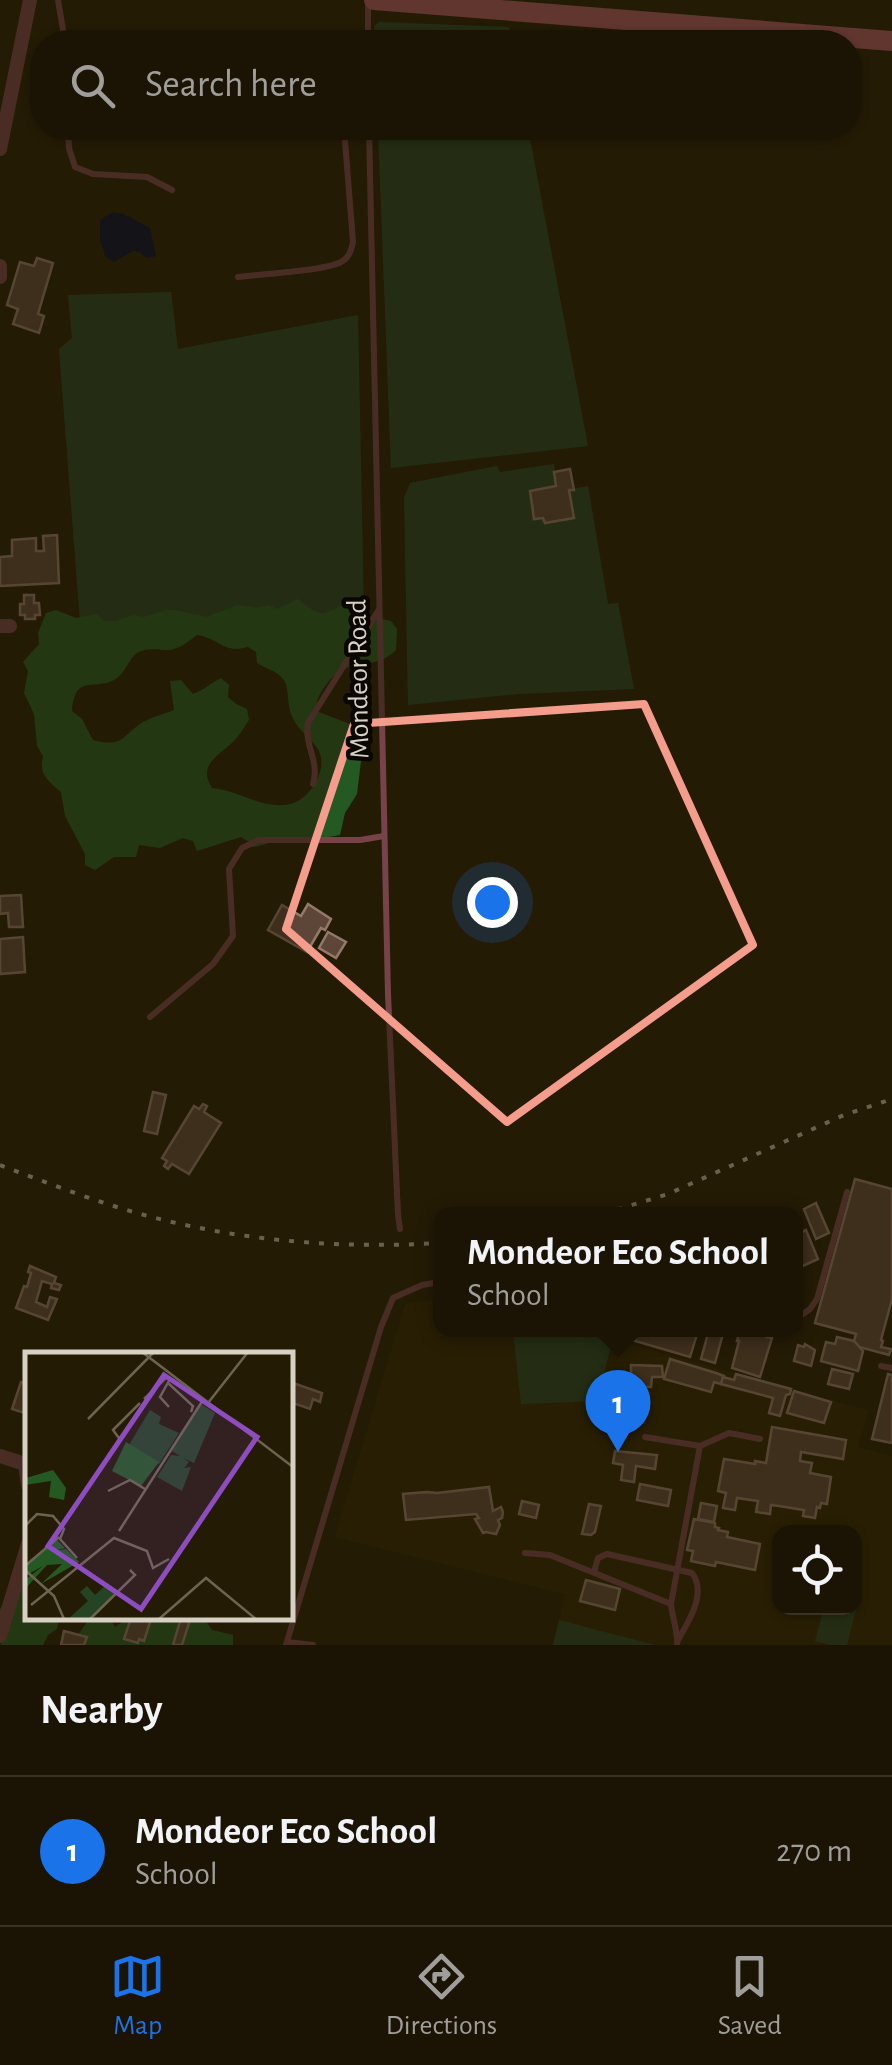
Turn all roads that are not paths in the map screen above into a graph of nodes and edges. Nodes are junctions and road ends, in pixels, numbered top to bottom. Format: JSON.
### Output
{"nodes":[{"id":1,"x":30,"y":0,"type":"edge"},
{"id":2,"x":58,"y":0,"type":"edge"},
{"id":3,"x":371,"y":0,"type":"edge"},
{"id":4,"x":410,"y":2,"type":"edge"},
{"id":5,"x":63,"y":30,"type":"edge"},
{"id":6,"x":369,"y":30,"type":"edge"},
{"id":7,"x":756,"y":30,"type":"edge"},
{"id":8,"x":862,"y":39,"type":"edge"},
{"id":9,"x":892,"y":41,"type":"edge"},
{"id":10,"x":69,"y":140,"type":"edge"},
{"id":11,"x":345,"y":140,"type":"edge"},
{"id":12,"x":369,"y":140,"type":"edge"},
{"id":13,"x":0,"y":150,"type":"edge"},
{"id":14,"x":172,"y":190,"type":"dead end"},
{"id":15,"x":0,"y":266,"type":"edge"},
{"id":16,"x":0,"y":277,"type":"edge"},
{"id":17,"x":238,"y":277,"type":"dead end"},
{"id":18,"x":379,"y":610,"type":"junction"},
{"id":19,"x":314,"y":784,"type":"dead end"},
{"id":20,"x":385,"y":836,"type":"junction"},
{"id":21,"x":150,"y":1017,"type":"dead end"},
{"id":22,"x":846,"y":1192,"type":"dead end"},
{"id":23,"x":400,"y":1230,"type":"dead end"},
{"id":24,"x":433,"y":1283,"type":"edge"},
{"id":25,"x":803,"y":1316,"type":"edge"},
{"id":26,"x":881,"y":1366,"type":"dead end"},
{"id":27,"x":892,"y":1368,"type":"edge"},
{"id":28,"x":645,"y":1436,"type":"dead end"},
{"id":29,"x":760,"y":1439,"type":"dead end"},
{"id":30,"x":700,"y":1446,"type":"junction"},
{"id":31,"x":0,"y":1456,"type":"edge"},
{"id":32,"x":25,"y":1462,"type":"edge"},
{"id":33,"x":524,"y":1552,"type":"dead end"},
{"id":34,"x":25,"y":1554,"type":"edge"},
{"id":35,"x":677,"y":1568,"type":"junction"},
{"id":36,"x":594,"y":1572,"type":"junction"},
{"id":37,"x":671,"y":1604,"type":"junction"},
{"id":38,"x":0,"y":1636,"type":"edge"},
{"id":39,"x":287,"y":1643,"type":"edge"},
{"id":40,"x":677,"y":1643,"type":"edge"},
{"id":41,"x":313,"y":1645,"type":"edge"}],
"edges":[{"from":1,"to":13,"type":"street"},
{"from":2,"to":5,"type":"lane"},
{"from":3,"to":4,"type":"main road"},
{"from":3,"to":6,"type":"lane"},
{"from":4,"to":7,"type":"main road"},
{"from":8,"to":9,"type":"main road"},
{"from":10,"to":14,"type":"lane"},
{"from":11,"to":17,"type":"lane"},
{"from":12,"to":18,"type":"lane","name":"Mondeor Road"},
{"from":15,"to":16,"type":"street"},
{"from":18,"to":19,"type":"lane"},
{"from":18,"to":20,"type":"lane","name":"Mondeor Road"},
{"from":20,"to":21,"type":"lane"},
{"from":20,"to":23,"type":"lane","name":"Mondeor Road"},
{"from":22,"to":25,"type":"lane"},
{"from":24,"to":39,"type":"lane"},
{"from":26,"to":27,"type":"lane"},
{"from":28,"to":30,"type":"lane"},
{"from":29,"to":30,"type":"lane"},
{"from":30,"to":35,"type":"lane"},
{"from":31,"to":32,"type":"street"},
{"from":33,"to":36,"type":"lane"},
{"from":34,"to":38,"type":"street"},
{"from":35,"to":36,"type":"lane"},
{"from":35,"to":37,"type":"lane"},
{"from":35,"to":40,"type":"lane"},
{"from":36,"to":37,"type":"lane"},
{"from":37,"to":40,"type":"lane"},
{"from":39,"to":41,"type":"lane"}]}
